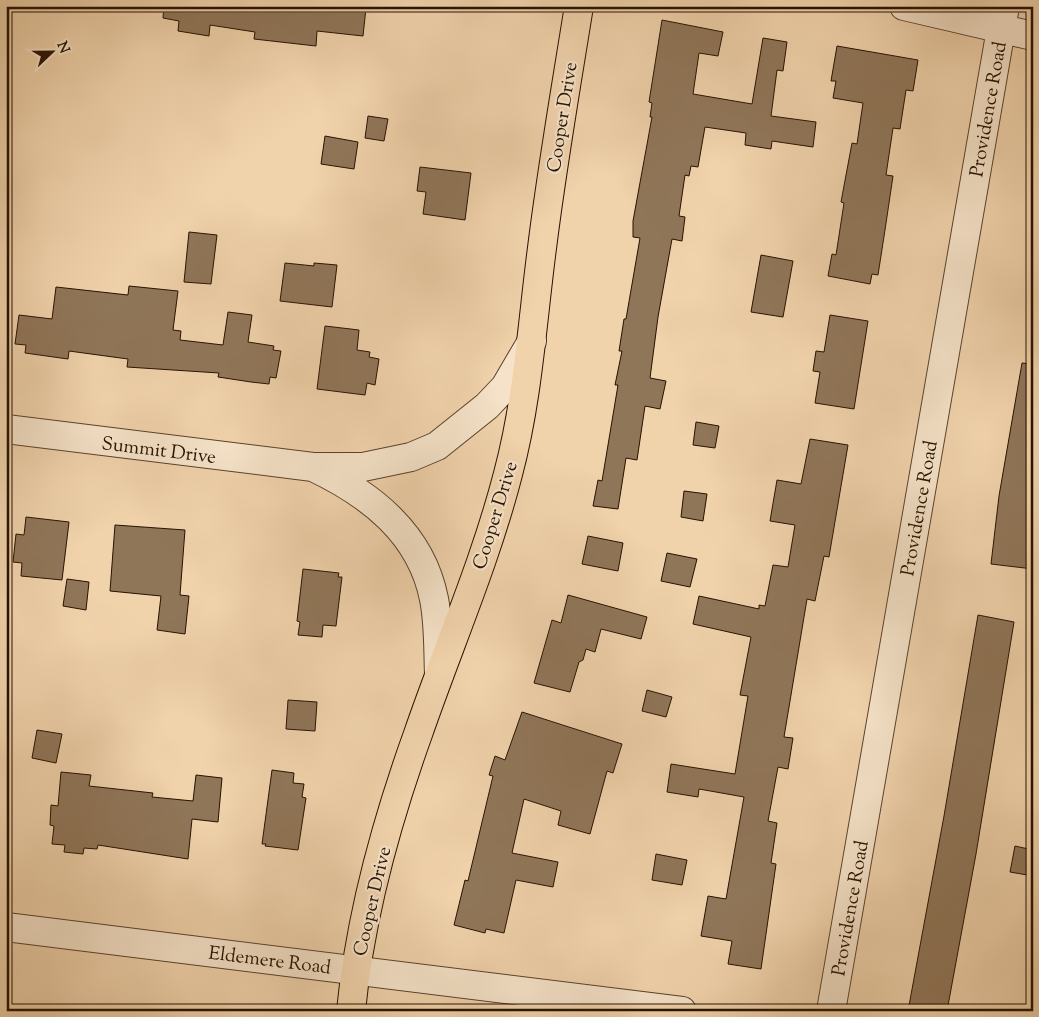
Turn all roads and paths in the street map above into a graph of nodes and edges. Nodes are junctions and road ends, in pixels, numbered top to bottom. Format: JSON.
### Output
{"nodes":[{"id":1,"x":580,"y":6,"type":"edge"},
{"id":2,"x":904,"y":6,"type":"edge"},
{"id":3,"x":1003,"y":17,"type":"edge"},
{"id":4,"x":1033,"y":36,"type":"edge"},
{"id":5,"x":533,"y":341,"type":"junction"},
{"id":6,"x":6,"y":429,"type":"edge"},
{"id":7,"x":313,"y":467,"type":"junction"},
{"id":8,"x":439,"y":677,"type":"junction"},
{"id":9,"x":6,"y":927,"type":"edge"},
{"id":10,"x":356,"y":971,"type":"junction"},
{"id":11,"x":351,"y":1011,"type":"edge"},
{"id":12,"x":682,"y":1011,"type":"edge"},
{"id":13,"x":831,"y":1011,"type":"edge"}],
"edges":[{"from":1,"to":5,"type":"main road","name":"Cooper Drive"},
{"from":2,"to":3,"type":"street"},
{"from":3,"to":4,"type":"street"},
{"from":3,"to":13,"type":"street","name":"Providence Road"},
{"from":5,"to":7,"type":"street","name":"Summit Drive"},
{"from":5,"to":8,"type":"main road","name":"Cooper Drive"},
{"from":6,"to":7,"type":"street","name":"Summit Drive"},
{"from":7,"to":8,"type":"street","name":"Summit Drive"},
{"from":8,"to":10,"type":"main road","name":"Cooper Drive"},
{"from":9,"to":10,"type":"street","name":"Eldemere Road"},
{"from":10,"to":11,"type":"main road","name":"Cooper Drive"},
{"from":10,"to":12,"type":"street","name":"Eldemere Road"}]}
